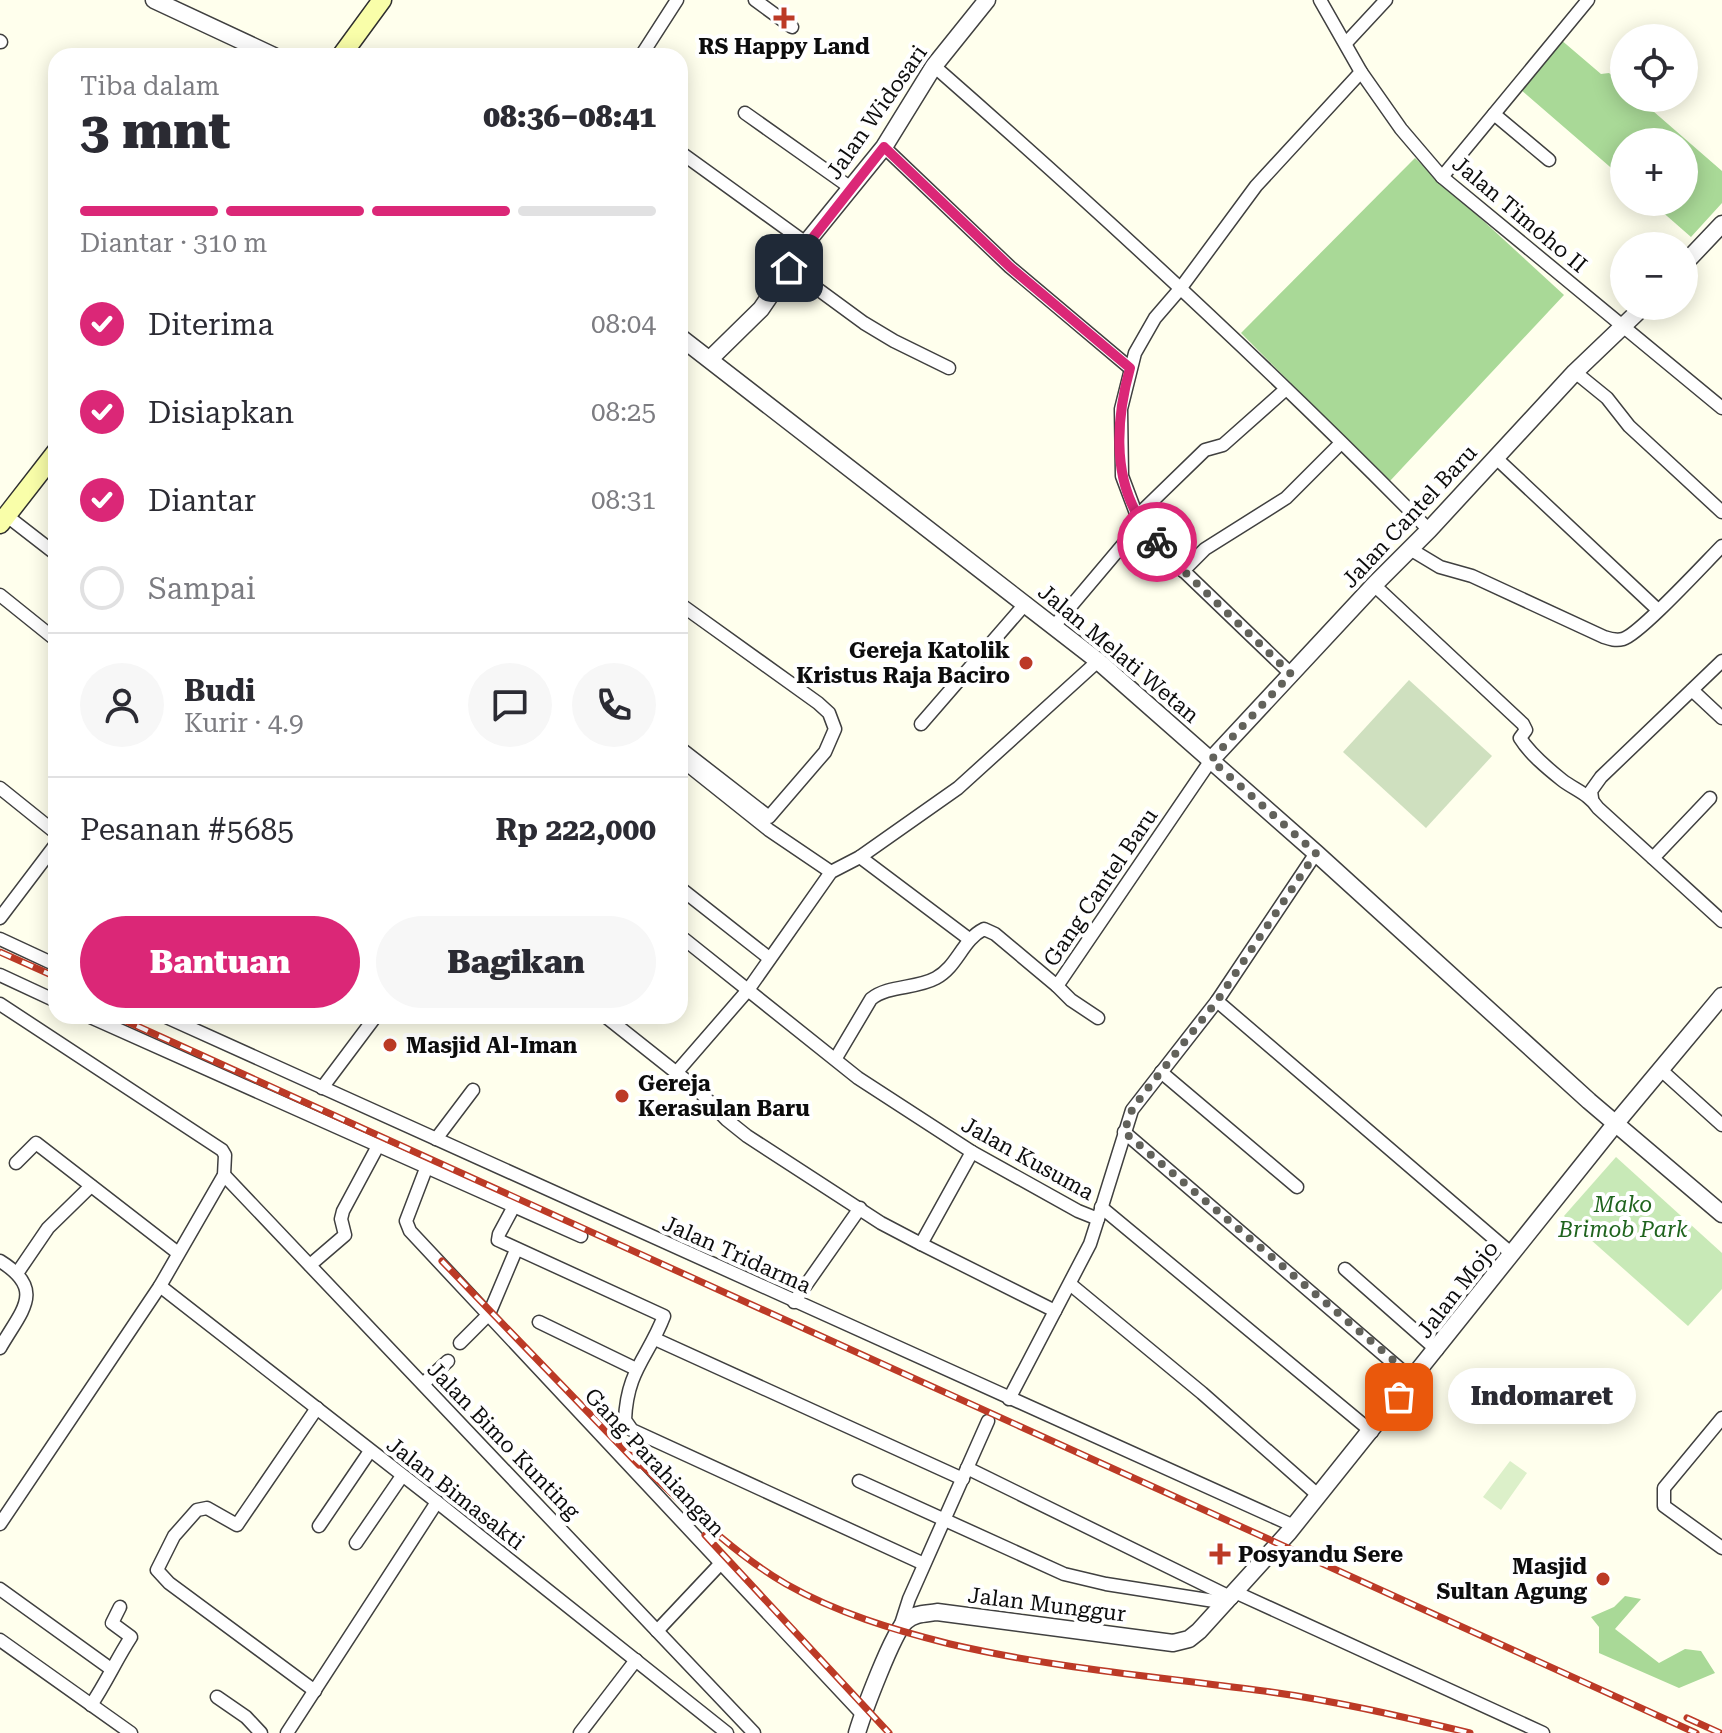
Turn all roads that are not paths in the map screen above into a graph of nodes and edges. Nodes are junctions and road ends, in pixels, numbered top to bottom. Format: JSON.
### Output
{"nodes":[{"id":1,"x":382,"y":0,"type":"edge"},
{"id":2,"x":677,"y":0,"type":"edge"},
{"id":3,"x":755,"y":0,"type":"edge"},
{"id":4,"x":987,"y":0,"type":"edge"},
{"id":5,"x":1320,"y":0,"type":"edge"},
{"id":6,"x":1386,"y":0,"type":"edge"},
{"id":7,"x":1588,"y":0,"type":"edge"},
{"id":8,"x":159,"y":1,"type":"edge"},
{"id":9,"x":792,"y":27,"type":"dead end"},
{"id":10,"x":1346,"y":43,"type":"junction"},
{"id":11,"x":257,"y":48,"type":"edge"},
{"id":12,"x":347,"y":48,"type":"edge"},
{"id":13,"x":646,"y":48,"type":"edge"},
{"id":14,"x":934,"y":66,"type":"junction"},
{"id":15,"x":1361,"y":72,"type":"junction"},
{"id":16,"x":745,"y":113,"type":"dead end"},
{"id":17,"x":1494,"y":114,"type":"junction"},
{"id":18,"x":884,"y":147,"type":"junction"},
{"id":19,"x":688,"y":158,"type":"edge"},
{"id":20,"x":1549,"y":160,"type":"dead end"},
{"id":21,"x":1442,"y":177,"type":"junction"},
{"id":22,"x":851,"y":188,"type":"junction"},
{"id":23,"x":1722,"y":224,"type":"edge"},
{"id":24,"x":806,"y":243,"type":"junction"},
{"id":25,"x":1698,"y":249,"type":"edge"},
{"id":26,"x":789,"y":268,"type":"junction"},
{"id":27,"x":1180,"y":289,"type":"junction"},
{"id":28,"x":1631,"y":320,"type":"edge"},
{"id":29,"x":1625,"y":327,"type":"junction"},
{"id":30,"x":688,"y":343,"type":"edge"},
{"id":31,"x":710,"y":359,"type":"junction"},
{"id":32,"x":949,"y":368,"type":"dead end"},
{"id":33,"x":1130,"y":368,"type":"junction"},
{"id":34,"x":1575,"y":372,"type":"junction"},
{"id":35,"x":1286,"y":389,"type":"junction"},
{"id":36,"x":1722,"y":408,"type":"edge"},
{"id":37,"x":1341,"y":443,"type":"junction"},
{"id":38,"x":1495,"y":457,"type":"junction"},
{"id":39,"x":48,"y":464,"type":"edge"},
{"id":40,"x":1722,"y":512,"type":"edge"},
{"id":41,"x":1139,"y":519,"type":"junction"},
{"id":42,"x":2,"y":522,"type":"edge"},
{"id":43,"x":1429,"y":530,"type":"junction"},
{"id":44,"x":1722,"y":546,"type":"edge"},
{"id":45,"x":48,"y":549,"type":"edge"},
{"id":46,"x":1410,"y":549,"type":"junction"},
{"id":47,"x":1183,"y":571,"type":"junction"},
{"id":48,"x":1374,"y":585,"type":"junction"},
{"id":49,"x":0,"y":595,"type":"edge"},
{"id":50,"x":1026,"y":603,"type":"junction"},
{"id":51,"x":688,"y":610,"type":"edge"},
{"id":52,"x":1658,"y":610,"type":"junction"},
{"id":53,"x":1055,"y":625,"type":"junction"},
{"id":54,"x":48,"y":634,"type":"edge"},
{"id":55,"x":1098,"y":661,"type":"junction"},
{"id":56,"x":1722,"y":661,"type":"edge"},
{"id":57,"x":1291,"y":674,"type":"junction"},
{"id":58,"x":1692,"y":690,"type":"junction"},
{"id":59,"x":1722,"y":718,"type":"edge"},
{"id":60,"x":921,"y":724,"type":"dead end"},
{"id":61,"x":688,"y":754,"type":"edge"},
{"id":62,"x":1211,"y":760,"type":"junction"},
{"id":63,"x":688,"y":765,"type":"edge"},
{"id":64,"x":0,"y":788,"type":"edge"},
{"id":65,"x":1592,"y":798,"type":"junction"},
{"id":66,"x":1710,"y":798,"type":"dead end"},
{"id":67,"x":48,"y":827,"type":"edge"},
{"id":68,"x":1316,"y":853,"type":"junction"},
{"id":69,"x":48,"y":855,"type":"edge"},
{"id":70,"x":860,"y":857,"type":"junction"},
{"id":71,"x":1653,"y":858,"type":"junction"},
{"id":72,"x":831,"y":872,"type":"junction"},
{"id":73,"x":688,"y":894,"type":"edge"},
{"id":74,"x":0,"y":918,"type":"edge"},
{"id":75,"x":1722,"y":921,"type":"edge"},
{"id":76,"x":0,"y":939,"type":"edge"},
{"id":77,"x":969,"y":939,"type":"junction"},
{"id":78,"x":688,"y":942,"type":"edge"},
{"id":79,"x":769,"y":958,"type":"junction"},
{"id":80,"x":48,"y":961,"type":"edge"},
{"id":81,"x":0,"y":975,"type":"edge"},
{"id":82,"x":1057,"y":986,"type":"junction"},
{"id":83,"x":748,"y":990,"type":"junction"},
{"id":84,"x":1722,"y":996,"type":"edge"},
{"id":85,"x":48,"y":997,"type":"edge"},
{"id":86,"x":1217,"y":1001,"type":"junction"},
{"id":87,"x":0,"y":1004,"type":"edge"},
{"id":88,"x":1098,"y":1018,"type":"dead end"},
{"id":89,"x":106,"y":1024,"type":"edge"},
{"id":90,"x":182,"y":1024,"type":"edge"},
{"id":91,"x":370,"y":1024,"type":"edge"},
{"id":92,"x":615,"y":1024,"type":"edge"},
{"id":93,"x":836,"y":1058,"type":"junction"},
{"id":94,"x":1661,"y":1070,"type":"junction"},
{"id":95,"x":1161,"y":1072,"type":"junction"},
{"id":96,"x":676,"y":1073,"type":"junction"},
{"id":97,"x":322,"y":1088,"type":"junction"},
{"id":98,"x":473,"y":1090,"type":"dead end"},
{"id":99,"x":1616,"y":1123,"type":"junction"},
{"id":100,"x":1722,"y":1125,"type":"edge"},
{"id":101,"x":1124,"y":1132,"type":"junction"},
{"id":102,"x":436,"y":1139,"type":"junction"},
{"id":103,"x":379,"y":1144,"type":"junction"},
{"id":104,"x":972,"y":1152,"type":"junction"},
{"id":105,"x":16,"y":1163,"type":"dead end"},
{"id":106,"x":427,"y":1166,"type":"junction"},
{"id":107,"x":224,"y":1175,"type":"junction"},
{"id":108,"x":91,"y":1186,"type":"junction"},
{"id":109,"x":1297,"y":1187,"type":"dead end"},
{"id":110,"x":513,"y":1208,"type":"junction"},
{"id":111,"x":860,"y":1208,"type":"junction"},
{"id":112,"x":1100,"y":1213,"type":"junction"},
{"id":113,"x":1722,"y":1214,"type":"edge"},
{"id":114,"x":581,"y":1236,"type":"dead end"},
{"id":115,"x":921,"y":1244,"type":"junction"},
{"id":116,"x":516,"y":1250,"type":"junction"},
{"id":117,"x":178,"y":1253,"type":"junction"},
{"id":118,"x":1512,"y":1254,"type":"junction"},
{"id":119,"x":0,"y":1261,"type":"edge"},
{"id":120,"x":310,"y":1265,"type":"junction"},
{"id":121,"x":1345,"y":1269,"type":"dead end"},
{"id":122,"x":18,"y":1272,"type":"junction"},
{"id":123,"x":1070,"y":1284,"type":"junction"},
{"id":124,"x":160,"y":1286,"type":"junction"},
{"id":125,"x":794,"y":1302,"type":"junction"},
{"id":126,"x":1055,"y":1311,"type":"junction"},
{"id":127,"x":489,"y":1314,"type":"junction"},
{"id":128,"x":539,"y":1322,"type":"dead end"},
{"id":129,"x":655,"y":1339,"type":"junction"},
{"id":130,"x":460,"y":1343,"type":"dead end"},
{"id":131,"x":0,"y":1348,"type":"edge"},
{"id":132,"x":1437,"y":1350,"type":"junction"},
{"id":133,"x":448,"y":1361,"type":"dead end"},
{"id":134,"x":636,"y":1369,"type":"junction"},
{"id":135,"x":1413,"y":1380,"type":"junction"},
{"id":136,"x":423,"y":1384,"type":"junction"},
{"id":137,"x":1009,"y":1399,"type":"junction"},
{"id":138,"x":317,"y":1408,"type":"junction"},
{"id":139,"x":1722,"y":1418,"type":"edge"},
{"id":140,"x":988,"y":1421,"type":"dead end"},
{"id":141,"x":1372,"y":1432,"type":"junction"},
{"id":142,"x":370,"y":1451,"type":"junction"},
{"id":143,"x":965,"y":1473,"type":"junction"},
{"id":144,"x":402,"y":1476,"type":"junction"},
{"id":145,"x":859,"y":1481,"type":"dead end"},
{"id":146,"x":1319,"y":1496,"type":"junction"},
{"id":147,"x":437,"y":1502,"type":"junction"},
{"id":148,"x":944,"y":1521,"type":"junction"},
{"id":149,"x":0,"y":1524,"type":"edge"},
{"id":150,"x":319,"y":1526,"type":"dead end"},
{"id":151,"x":1294,"y":1526,"type":"junction"},
{"id":152,"x":356,"y":1543,"type":"dead end"},
{"id":153,"x":1722,"y":1548,"type":"edge"},
{"id":154,"x":1270,"y":1554,"type":"joint"},
{"id":155,"x":722,"y":1562,"type":"junction"},
{"id":156,"x":924,"y":1564,"type":"junction"},
{"id":157,"x":0,"y":1589,"type":"edge"},
{"id":158,"x":1232,"y":1598,"type":"junction"},
{"id":159,"x":120,"y":1607,"type":"dead end"},
{"id":160,"x":900,"y":1628,"type":"junction"},
{"id":161,"x":657,"y":1631,"type":"junction"},
{"id":162,"x":0,"y":1640,"type":"edge"},
{"id":163,"x":636,"y":1660,"type":"junction"},
{"id":164,"x":111,"y":1669,"type":"junction"},
{"id":165,"x":315,"y":1691,"type":"junction"},
{"id":166,"x":217,"y":1697,"type":"dead end"},
{"id":167,"x":91,"y":1705,"type":"junction"},
{"id":168,"x":862,"y":1714,"type":"junction"},
{"id":169,"x":131,"y":1733,"type":"edge"},
{"id":170,"x":261,"y":1733,"type":"edge"},
{"id":171,"x":287,"y":1733,"type":"edge"},
{"id":172,"x":580,"y":1733,"type":"edge"},
{"id":173,"x":727,"y":1733,"type":"edge"},
{"id":174,"x":754,"y":1733,"type":"edge"},
{"id":175,"x":857,"y":1733,"type":"edge"},
{"id":176,"x":1543,"y":1733,"type":"edge"}],
"edges":[{"from":1,"to":12,"type":"main road"},
{"from":2,"to":13,"type":"street"},
{"from":3,"to":9,"type":"street"},
{"from":4,"to":14,"type":"street","name":"Jalan Widosari"},
{"from":5,"to":10,"type":"street","name":"Jalan Timoho II"},
{"from":6,"to":10,"type":"street"},
{"from":7,"to":17,"type":"street"},
{"from":8,"to":11,"type":"street"},
{"from":10,"to":15,"type":"street","name":"Jalan Timoho II"},
{"from":14,"to":18,"type":"street","name":"Jalan Widosari"},
{"from":14,"to":27,"type":"street"},
{"from":15,"to":21,"type":"street","name":"Jalan Timoho II"},
{"from":15,"to":27,"type":"street"},
{"from":16,"to":22,"type":"street"},
{"from":17,"to":20,"type":"street"},
{"from":17,"to":21,"type":"street"},
{"from":18,"to":22,"type":"street","name":"Jalan Widosari"},
{"from":18,"to":33,"type":"street"},
{"from":19,"to":24,"type":"street"},
{"from":21,"to":29,"type":"street","name":"Jalan Timoho II"},
{"from":22,"to":24,"type":"street","name":"Jalan Widosari"},
{"from":23,"to":25,"type":"street"},
{"from":24,"to":26,"type":"street","name":"Jalan Widosari"},
{"from":26,"to":31,"type":"street","name":"Jalan Widosari"},
{"from":26,"to":32,"type":"street"},
{"from":27,"to":33,"type":"street"},
{"from":27,"to":35,"type":"street"},
{"from":28,"to":29,"type":"street","name":"Jalan Cantel Baru"},
{"from":29,"to":34,"type":"street","name":"Jalan Cantel Baru"},
{"from":29,"to":36,"type":"street","name":"Jalan Timoho II"},
{"from":30,"to":31,"type":"street","name":"Jalan Melati Wetan"},
{"from":31,"to":50,"type":"street","name":"Jalan Melati Wetan"},
{"from":33,"to":41,"type":"street"},
{"from":34,"to":38,"type":"street","name":"Jalan Cantel Baru"},
{"from":34,"to":40,"type":"street"},
{"from":35,"to":37,"type":"street"},
{"from":35,"to":41,"type":"street"},
{"from":37,"to":43,"type":"street"},
{"from":37,"to":47,"type":"street"},
{"from":38,"to":43,"type":"street","name":"Jalan Cantel Baru"},
{"from":38,"to":52,"type":"street"},
{"from":39,"to":42,"type":"main road"},
{"from":41,"to":47,"type":"street"},
{"from":41,"to":53,"type":"street"},
{"from":42,"to":45,"type":"street"},
{"from":43,"to":46,"type":"street","name":"Jalan Cantel Baru"},
{"from":44,"to":52,"type":"street"},
{"from":46,"to":48,"type":"street","name":"Jalan Cantel Baru"},
{"from":46,"to":52,"type":"street"},
{"from":47,"to":57,"type":"street"},
{"from":48,"to":57,"type":"street","name":"Jalan Cantel Baru"},
{"from":48,"to":65,"type":"street"},
{"from":49,"to":54,"type":"street"},
{"from":50,"to":53,"type":"street","name":"Jalan Melati Wetan"},
{"from":50,"to":60,"type":"street"},
{"from":51,"to":61,"type":"street"},
{"from":53,"to":55,"type":"street","name":"Jalan Melati Wetan"},
{"from":55,"to":62,"type":"street","name":"Jalan Melati Wetan"},
{"from":55,"to":70,"type":"street"},
{"from":56,"to":58,"type":"street"},
{"from":57,"to":62,"type":"street","name":"Jalan Cantel Baru"},
{"from":58,"to":59,"type":"street"},
{"from":58,"to":65,"type":"street"},
{"from":62,"to":68,"type":"street","name":"Jalan Melati Wetan"},
{"from":62,"to":82,"type":"street","name":"Gang Cantel Baru"},
{"from":63,"to":72,"type":"street"},
{"from":64,"to":67,"type":"street"},
{"from":65,"to":71,"type":"street"},
{"from":66,"to":71,"type":"street"},
{"from":68,"to":86,"type":"street","name":"Jalan Kusuma"},
{"from":68,"to":99,"type":"street","name":"Jalan Melati Wetan"},
{"from":69,"to":74,"type":"street"},
{"from":70,"to":72,"type":"street"},
{"from":70,"to":77,"type":"street"},
{"from":71,"to":75,"type":"street"},
{"from":72,"to":79,"type":"street"},
{"from":73,"to":79,"type":"street"},
{"from":76,"to":80,"type":"street"},
{"from":77,"to":82,"type":"street","name":"Gang Cantel Baru"},
{"from":77,"to":93,"type":"street"},
{"from":78,"to":83,"type":"street","name":"Jalan Kusuma"},
{"from":79,"to":83,"type":"street"},
{"from":81,"to":85,"type":"street"},
{"from":82,"to":88,"type":"street"},
{"from":83,"to":93,"type":"street","name":"Jalan Kusuma"},
{"from":83,"to":96,"type":"street"},
{"from":84,"to":94,"type":"street","name":"Jalan Mojo"},
{"from":86,"to":95,"type":"street","name":"Jalan Kusuma"},
{"from":86,"to":118,"type":"street"},
{"from":87,"to":107,"type":"street"},
{"from":89,"to":103,"type":"street"},
{"from":90,"to":97,"type":"street","name":"Jalan Tridarma"},
{"from":91,"to":97,"type":"street"},
{"from":92,"to":96,"type":"street"},
{"from":93,"to":104,"type":"street","name":"Jalan Kusuma"},
{"from":94,"to":99,"type":"street","name":"Jalan Mojo"},
{"from":94,"to":100,"type":"street"},
{"from":95,"to":101,"type":"street","name":"Jalan Kusuma"},
{"from":95,"to":109,"type":"street"},
{"from":96,"to":111,"type":"street"},
{"from":97,"to":102,"type":"street","name":"Jalan Tridarma"},
{"from":98,"to":102,"type":"street"},
{"from":99,"to":113,"type":"street","name":"Jalan Melati Wetan"},
{"from":99,"to":118,"type":"street","name":"Jalan Mojo"},
{"from":101,"to":112,"type":"street","name":"Jalan Kusuma"},
{"from":101,"to":135,"type":"street"},
{"from":102,"to":125,"type":"street","name":"Jalan Tridarma"},
{"from":103,"to":106,"type":"street"},
{"from":103,"to":120,"type":"street"},
{"from":104,"to":112,"type":"street","name":"Jalan Kusuma"},
{"from":104,"to":115,"type":"street"},
{"from":105,"to":108,"type":"street"},
{"from":106,"to":110,"type":"street"},
{"from":106,"to":127,"type":"street","name":"Gang Parahiangan"},
{"from":107,"to":117,"type":"street"},
{"from":107,"to":120,"type":"street","name":"Jalan Bimo Kunting"},
{"from":108,"to":117,"type":"street"},
{"from":108,"to":122,"type":"street"},
{"from":110,"to":114,"type":"street"},
{"from":110,"to":116,"type":"street"},
{"from":111,"to":115,"type":"street"},
{"from":111,"to":125,"type":"street"},
{"from":112,"to":123,"type":"street"},
{"from":112,"to":141,"type":"street"},
{"from":115,"to":126,"type":"street"},
{"from":116,"to":127,"type":"street"},
{"from":116,"to":129,"type":"street"},
{"from":117,"to":124,"type":"street"},
{"from":118,"to":132,"type":"street","name":"Jalan Mojo"},
{"from":119,"to":122,"type":"street"},
{"from":120,"to":136,"type":"street","name":"Jalan Bimo Kunting"},
{"from":121,"to":132,"type":"street"},
{"from":122,"to":131,"type":"street"},
{"from":123,"to":126,"type":"street"},
{"from":123,"to":146,"type":"street"},
{"from":124,"to":138,"type":"street","name":"Jalan Bimasakti"},
{"from":124,"to":149,"type":"street"},
{"from":125,"to":137,"type":"street","name":"Jalan Tridarma"},
{"from":126,"to":137,"type":"street"},
{"from":127,"to":130,"type":"street"},
{"from":127,"to":155,"type":"street","name":"Gang Parahiangan"},
{"from":128,"to":134,"type":"street"},
{"from":129,"to":134,"type":"street"},
{"from":129,"to":143,"type":"street"},
{"from":132,"to":135,"type":"street","name":"Jalan Mojo"},
{"from":133,"to":136,"type":"street"},
{"from":134,"to":156,"type":"street"},
{"from":135,"to":141,"type":"street","name":"Jalan Mojo"},
{"from":136,"to":161,"type":"street","name":"Jalan Bimo Kunting"},
{"from":137,"to":151,"type":"street","name":"Jalan Tridarma"},
{"from":138,"to":142,"type":"street","name":"Jalan Bimasakti"},
{"from":138,"to":165,"type":"street"},
{"from":139,"to":153,"type":"street"},
{"from":140,"to":143,"type":"street"},
{"from":141,"to":146,"type":"street","name":"Jalan Mojo"},
{"from":142,"to":144,"type":"street","name":"Jalan Bimasakti"},
{"from":142,"to":150,"type":"street"},
{"from":143,"to":148,"type":"street"},
{"from":143,"to":158,"type":"street"},
{"from":144,"to":147,"type":"street","name":"Jalan Bimasakti"},
{"from":144,"to":152,"type":"street"},
{"from":145,"to":148,"type":"street"},
{"from":146,"to":151,"type":"street","name":"Jalan Mojo"},
{"from":147,"to":163,"type":"street","name":"Jalan Bimasakti"},
{"from":147,"to":165,"type":"street"},
{"from":148,"to":156,"type":"street"},
{"from":148,"to":158,"type":"street"},
{"from":151,"to":154,"type":"street","name":"Jalan Mojo"},
{"from":154,"to":158,"type":"street","name":"Jalan Munggur"},
{"from":155,"to":161,"type":"street"},
{"from":155,"to":168,"type":"street","name":"Gang Parahiangan"},
{"from":156,"to":160,"type":"street"},
{"from":157,"to":164,"type":"street"},
{"from":158,"to":160,"type":"street","name":"Jalan Munggur"},
{"from":158,"to":176,"type":"street"},
{"from":159,"to":164,"type":"street"},
{"from":160,"to":168,"type":"street"},
{"from":161,"to":174,"type":"street","name":"Jalan Bimo Kunting"},
{"from":162,"to":167,"type":"street"},
{"from":163,"to":172,"type":"street"},
{"from":163,"to":173,"type":"street","name":"Jalan Bimasakti"},
{"from":164,"to":167,"type":"street"},
{"from":165,"to":171,"type":"street"},
{"from":166,"to":170,"type":"street"},
{"from":167,"to":169,"type":"street"},
{"from":168,"to":175,"type":"street"}]}
